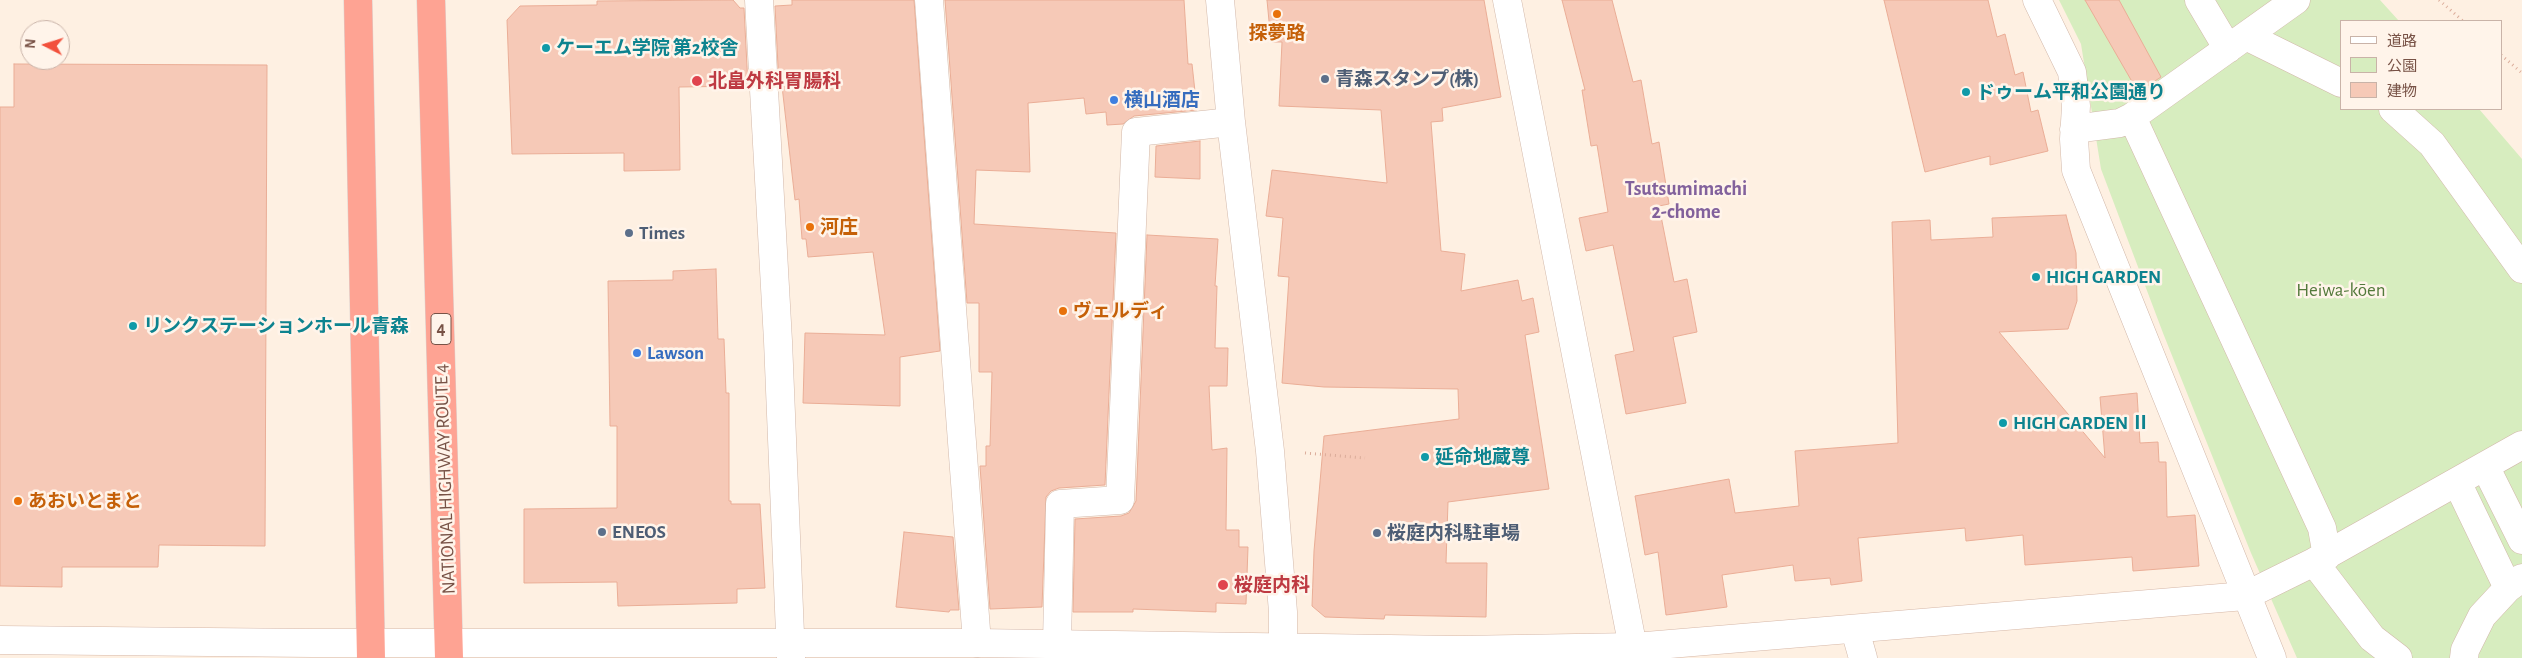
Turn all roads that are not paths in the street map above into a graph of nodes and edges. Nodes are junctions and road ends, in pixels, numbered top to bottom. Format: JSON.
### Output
{"nodes":[{"id":1,"x":358,"y":0,"type":"edge"},
{"id":2,"x":432,"y":0,"type":"edge"},
{"id":3,"x":759,"y":0,"type":"edge"},
{"id":4,"x":929,"y":0,"type":"edge"},
{"id":5,"x":1220,"y":0,"type":"edge"},
{"id":6,"x":1507,"y":0,"type":"edge"},
{"id":7,"x":2037,"y":0,"type":"edge"},
{"id":8,"x":2199,"y":0,"type":"edge"},
{"id":9,"x":2296,"y":0,"type":"edge"},
{"id":10,"x":2237,"y":43,"type":"junction"},
{"id":11,"x":2340,"y":83,"type":"edge"},
{"id":12,"x":2394,"y":110,"type":"edge"},
{"id":13,"x":2132,"y":117,"type":"junction"},
{"id":14,"x":1231,"y":122,"type":"junction"},
{"id":15,"x":2074,"y":129,"type":"junction"},
{"id":16,"x":2522,"y":270,"type":"edge"},
{"id":17,"x":2522,"y":445,"type":"edge"},
{"id":18,"x":2485,"y":466,"type":"junction"},
{"id":19,"x":2457,"y":482,"type":"junction"},
{"id":20,"x":2522,"y":540,"type":"edge"},
{"id":21,"x":2320,"y":559,"type":"junction"},
{"id":22,"x":2515,"y":583,"type":"edge"},
{"id":23,"x":2245,"y":596,"type":"junction"},
{"id":24,"x":1855,"y":630,"type":"junction"},
{"id":25,"x":977,"y":643,"type":"junction"},
{"id":26,"x":2,"y":646,"type":"edge"},
{"id":27,"x":1066,"y":648,"type":"edge"},
{"id":28,"x":371,"y":650,"type":"edge"},
{"id":29,"x":449,"y":650,"type":"edge"},
{"id":30,"x":791,"y":650,"type":"edge"},
{"id":31,"x":1283,"y":652,"type":"edge"},
{"id":32,"x":1635,"y":653,"type":"edge"},
{"id":33,"x":1863,"y":658,"type":"edge"},
{"id":34,"x":2272,"y":658,"type":"edge"},
{"id":35,"x":2398,"y":658,"type":"edge"},
{"id":36,"x":2464,"y":658,"type":"edge"}],
"edges":[{"from":1,"to":28,"type":"highway"},
{"from":2,"to":29,"type":"highway","name":"NATIONAL HIGHWAY ROUTE 4","number":"4"},
{"from":3,"to":30,"type":"street"},
{"from":4,"to":25,"type":"street"},
{"from":5,"to":14,"type":"street"},
{"from":6,"to":32,"type":"street"},
{"from":7,"to":15,"type":"street"},
{"from":8,"to":10,"type":"street"},
{"from":9,"to":10,"type":"street"},
{"from":10,"to":11,"type":"street"},
{"from":10,"to":13,"type":"street"},
{"from":12,"to":16,"type":"street"},
{"from":13,"to":15,"type":"street"},
{"from":13,"to":21,"type":"street"},
{"from":14,"to":27,"type":"street"},
{"from":14,"to":31,"type":"street"},
{"from":15,"to":23,"type":"street"},
{"from":17,"to":18,"type":"street"},
{"from":18,"to":19,"type":"street"},
{"from":18,"to":20,"type":"street"},
{"from":19,"to":21,"type":"street"},
{"from":19,"to":22,"type":"street"},
{"from":21,"to":23,"type":"street"},
{"from":21,"to":35,"type":"street"},
{"from":22,"to":36,"type":"street"},
{"from":23,"to":24,"type":"street"},
{"from":23,"to":34,"type":"street"},
{"from":24,"to":32,"type":"street"},
{"from":24,"to":33,"type":"street"},
{"from":25,"to":27,"type":"street"},
{"from":25,"to":30,"type":"street"},
{"from":26,"to":28,"type":"street"},
{"from":27,"to":31,"type":"street"},
{"from":28,"to":29,"type":"street"},
{"from":29,"to":30,"type":"street"},
{"from":31,"to":32,"type":"street"}]}
